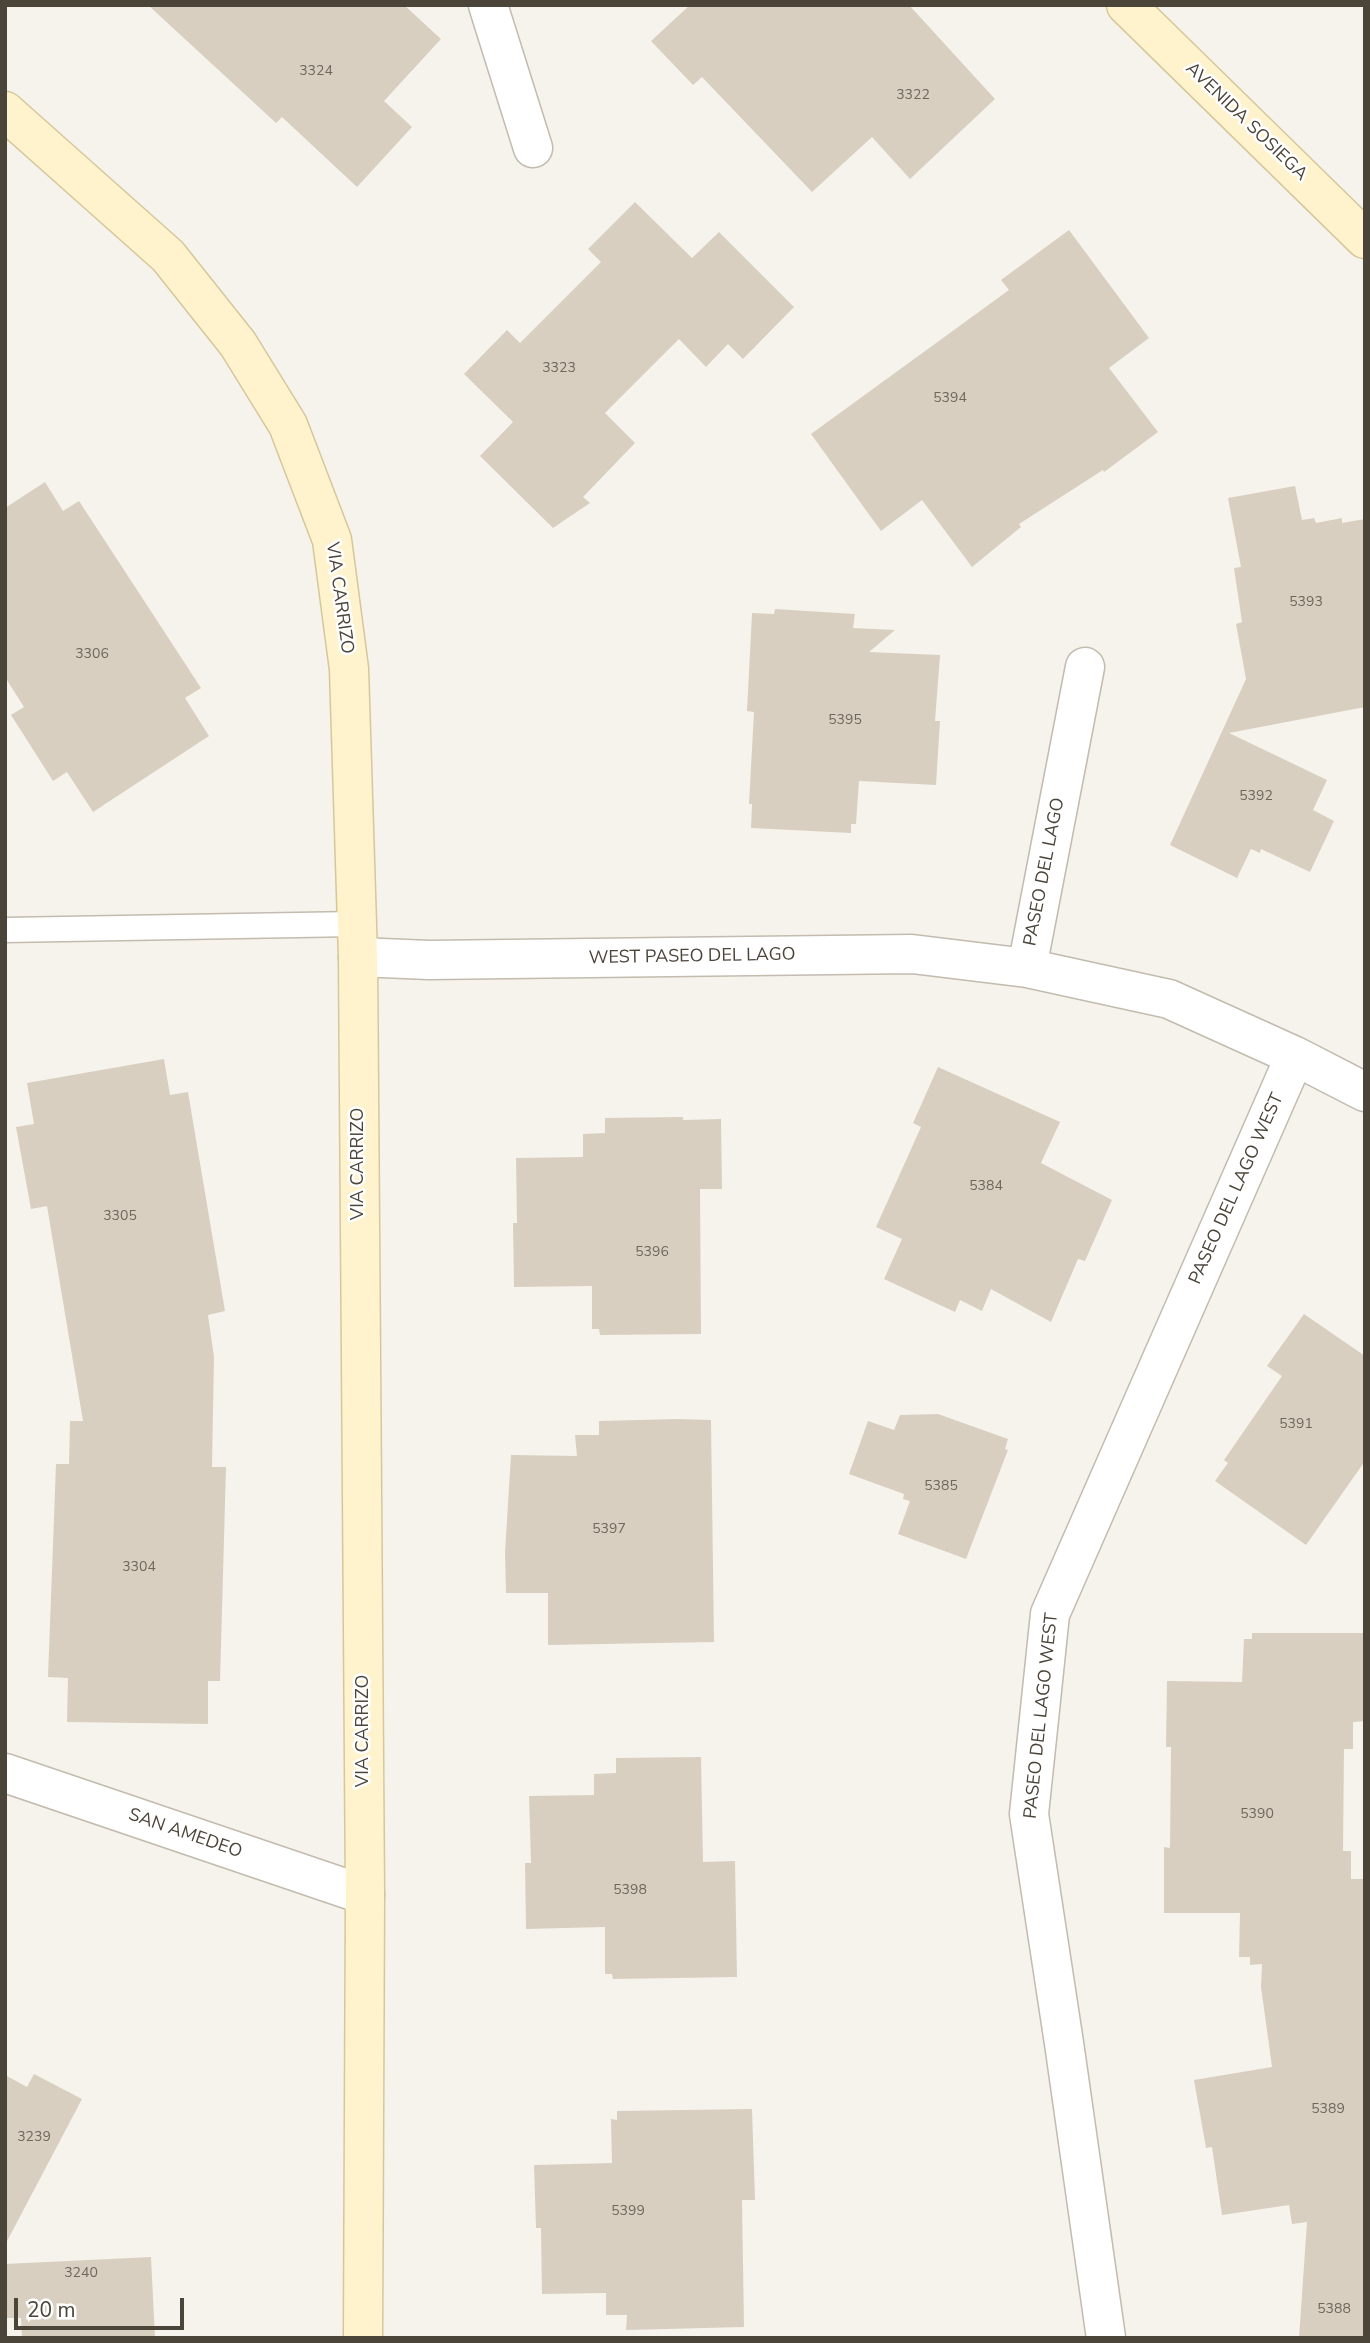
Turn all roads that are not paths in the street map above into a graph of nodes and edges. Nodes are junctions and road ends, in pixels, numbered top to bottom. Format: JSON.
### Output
{"nodes":[{"id":1,"x":488,"y":5,"type":"edge"},
{"id":2,"x":1126,"y":5,"type":"edge"},
{"id":3,"x":5,"y":111,"type":"edge"},
{"id":4,"x":533,"y":148,"type":"dead end"},
{"id":5,"x":1365,"y":239,"type":"edge"},
{"id":6,"x":1085,"y":667,"type":"dead end"},
{"id":7,"x":5,"y":930,"type":"edge"},
{"id":8,"x":357,"y":941,"type":"junction"},
{"id":9,"x":1027,"y":968,"type":"junction"},
{"id":10,"x":1295,"y":1056,"type":"junction"},
{"id":11,"x":1365,"y":1092,"type":"edge"},
{"id":12,"x":5,"y":1773,"type":"edge"},
{"id":13,"x":365,"y":1895,"type":"junction"},
{"id":14,"x":363,"y":2338,"type":"edge"},
{"id":15,"x":1106,"y":2338,"type":"edge"}],
"edges":[{"from":1,"to":4,"type":"street"},
{"from":2,"to":5,"type":"street","name":"AVENIDA SOSIEGA"},
{"from":3,"to":8,"type":"street","name":"VIA CARRIZO"},
{"from":6,"to":9,"type":"street","name":"PASEO DEL LAGO"},
{"from":7,"to":8,"type":"lane"},
{"from":8,"to":9,"type":"street","name":"WEST PASEO DEL LAGO"},
{"from":8,"to":13,"type":"street","name":"VIA CARRIZO"},
{"from":9,"to":10,"type":"street","name":"PASEO DEL LAGO"},
{"from":10,"to":11,"type":"street","name":"PASEO DEL LAGO"},
{"from":10,"to":15,"type":"street","name":"PASEO DEL LAGO WEST"},
{"from":12,"to":13,"type":"street","name":"SAN AMEDEO"},
{"from":13,"to":14,"type":"street","name":"VIA CARRIZO"}]}
